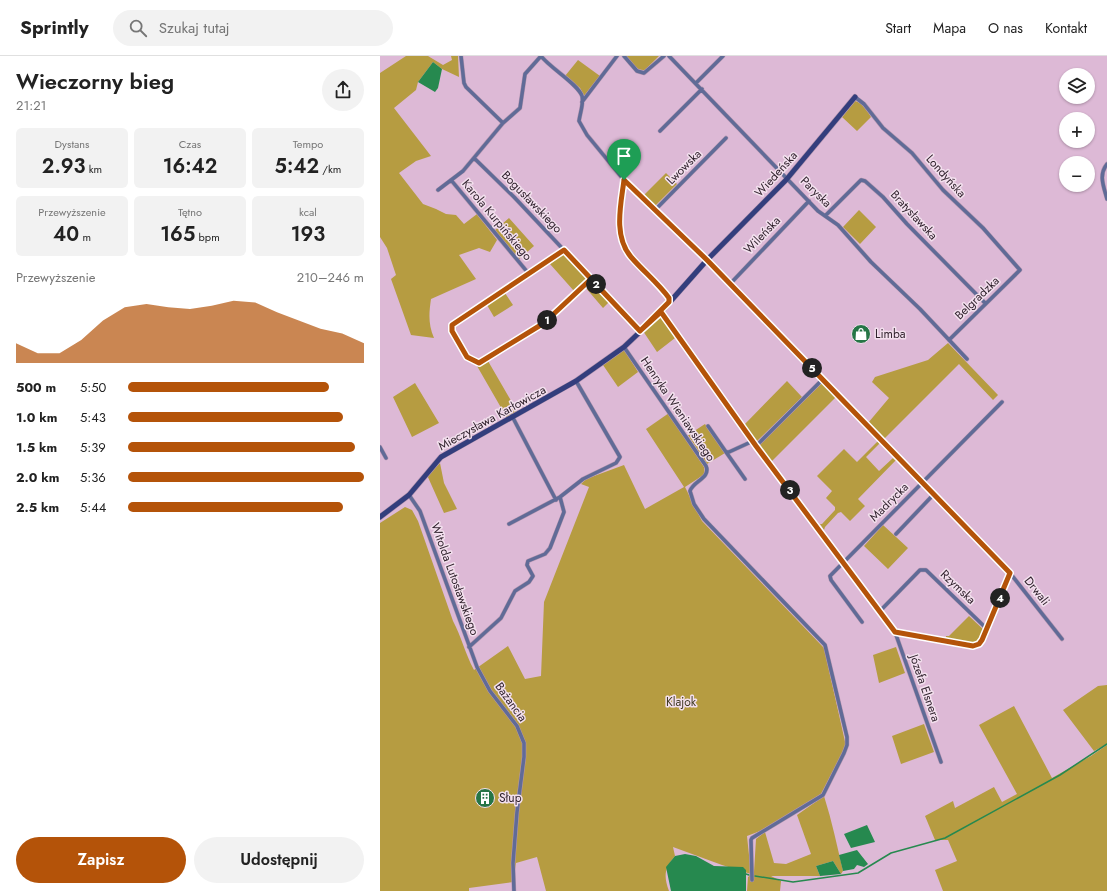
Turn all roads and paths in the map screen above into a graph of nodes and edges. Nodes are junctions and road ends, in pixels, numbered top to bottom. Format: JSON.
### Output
{"nodes":[{"id":1,"x":461,"y":56,"type":"edge"},
{"id":2,"x":541,"y":56,"type":"edge"},
{"id":3,"x":617,"y":56,"type":"edge"},
{"id":4,"x":624,"y":56,"type":"edge"},
{"id":5,"x":664,"y":56,"type":"edge"},
{"id":6,"x":669,"y":56,"type":"edge"},
{"id":7,"x":721,"y":57,"type":"edge"},
{"id":8,"x":696,"y":83,"type":"junction"},
{"id":9,"x":702,"y":89,"type":"junction"},
{"id":10,"x":855,"y":98,"type":"joint"},
{"id":11,"x":582,"y":102,"type":"junction"},
{"id":12,"x":504,"y":123,"type":"junction"},
{"id":13,"x":660,"y":131,"type":"dead end"},
{"id":14,"x":726,"y":138,"type":"dead end"},
{"id":15,"x":474,"y":158,"type":"junction"},
{"id":16,"x":1107,"y":164,"type":"edge"},
{"id":17,"x":788,"y":178,"type":"junction"},
{"id":18,"x":451,"y":180,"type":"junction"},
{"id":19,"x":624,"y":180,"type":"junction"},
{"id":20,"x":438,"y":190,"type":"dead end"},
{"id":21,"x":1107,"y":199,"type":"edge"},
{"id":22,"x":809,"y":201,"type":"junction"},
{"id":23,"x":656,"y":209,"type":"junction"},
{"id":24,"x":826,"y":216,"type":"junction"},
{"id":25,"x":564,"y":250,"type":"junction"},
{"id":26,"x":707,"y":260,"type":"junction"},
{"id":27,"x":1020,"y":270,"type":"joint"},
{"id":28,"x":529,"y":274,"type":"junction"},
{"id":29,"x":591,"y":279,"type":"junction"},
{"id":30,"x":730,"y":284,"type":"junction"},
{"id":31,"x":669,"y":302,"type":"junction"},
{"id":32,"x":985,"y":303,"type":"junction"},
{"id":33,"x":661,"y":312,"type":"junction"},
{"id":34,"x":640,"y":331,"type":"junction"},
{"id":35,"x":949,"y":340,"type":"junction"},
{"id":36,"x":624,"y":347,"type":"junction"},
{"id":37,"x":966,"y":358,"type":"dead end"},
{"id":38,"x":823,"y":379,"type":"junction"},
{"id":39,"x":576,"y":381,"type":"junction"},
{"id":40,"x":1002,"y":402,"type":"dead end"},
{"id":41,"x":512,"y":416,"type":"junction"},
{"id":42,"x":708,"y":426,"type":"dead end"},
{"id":43,"x":753,"y":441,"type":"junction"},
{"id":44,"x":756,"y":446,"type":"junction"},
{"id":45,"x":380,"y":447,"type":"edge"},
{"id":46,"x":725,"y":451,"type":"junction"},
{"id":47,"x":386,"y":458,"type":"dead end"},
{"id":48,"x":745,"y":479,"type":"dead end"},
{"id":49,"x":923,"y":482,"type":"junction"},
{"id":50,"x":934,"y":494,"type":"junction"},
{"id":51,"x":409,"y":495,"type":"junction"},
{"id":52,"x":560,"y":498,"type":"junction"},
{"id":53,"x":556,"y":500,"type":"junction"},
{"id":54,"x":380,"y":517,"type":"edge"},
{"id":55,"x":509,"y":524,"type":"dead end"},
{"id":56,"x":896,"y":534,"type":"dead end"},
{"id":57,"x":843,"y":561,"type":"junction"},
{"id":58,"x":1010,"y":573,"type":"junction"},
{"id":59,"x":880,"y":611,"type":"junction"},
{"id":60,"x":862,"y":622,"type":"dead end"},
{"id":61,"x":987,"y":629,"type":"junction"},
{"id":62,"x":895,"y":632,"type":"junction"},
{"id":63,"x":1062,"y":639,"type":"dead end"},
{"id":64,"x":469,"y":647,"type":"junction"},
{"id":65,"x":941,"y":762,"type":"dead end"},
{"id":66,"x":752,"y":880,"type":"dead end"},
{"id":67,"x":514,"y":891,"type":"edge"}],
"edges":[{"from":1,"to":12,"type":"street"},
{"from":2,"to":11,"type":"street"},
{"from":2,"to":12,"type":"street"},
{"from":3,"to":11,"type":"street"},
{"from":4,"to":5,"type":"street"},
{"from":6,"to":8,"type":"street","name":"Paryska"},
{"from":7,"to":8,"type":"street"},
{"from":8,"to":9,"type":"street","name":"Paryska"},
{"from":9,"to":13,"type":"street"},
{"from":9,"to":17,"type":"street","name":"Paryska"},
{"from":10,"to":17,"type":"street","name":"Wiedeńska"},
{"from":10,"to":27,"type":"street","name":"Londyńska"},
{"from":11,"to":19,"type":"street"},
{"from":12,"to":15,"type":"street"},
{"from":14,"to":23,"type":"street","name":"Lwowska"},
{"from":15,"to":18,"type":"street"},
{"from":15,"to":25,"type":"street","name":"Bogusławskiego"},
{"from":16,"to":21,"type":"street"},
{"from":17,"to":22,"type":"street","name":"Paryska"},
{"from":17,"to":26,"type":"street","name":"Wiedeńska"},
{"from":18,"to":20,"type":"street"},
{"from":18,"to":28,"type":"street","name":"Karola Kurpińskiego"},
{"from":19,"to":23,"type":"street","name":"Drwali"},
{"from":19,"to":31,"type":"street"},
{"from":22,"to":24,"type":"street","name":"Paryska"},
{"from":22,"to":30,"type":"street","name":"Wileńska"},
{"from":23,"to":26,"type":"street","name":"Drwali"},
{"from":24,"to":32,"type":"street","name":"Bratysławska"},
{"from":24,"to":35,"type":"street","name":"Paryska"},
{"from":25,"to":28,"type":"street"},
{"from":25,"to":29,"type":"street","name":"Bogusławskiego"},
{"from":26,"to":30,"type":"street","name":"Drwali"},
{"from":26,"to":31,"type":"street","name":"Wiedeńska"},
{"from":27,"to":32,"type":"street","name":"Belgradzka"},
{"from":28,"to":29,"type":"street"},
{"from":29,"to":34,"type":"street","name":"Bogusławskiego"},
{"from":30,"to":38,"type":"street","name":"Drwali"},
{"from":31,"to":33,"type":"street"},
{"from":32,"to":35,"type":"street","name":"Belgradzka"},
{"from":33,"to":34,"type":"street"},
{"from":33,"to":43,"type":"street","name":"Józefa Elsnera"},
{"from":34,"to":36,"type":"street"},
{"from":35,"to":37,"type":"street","name":"Paryska"},
{"from":36,"to":39,"type":"street","name":"Mieczysława Karłowicza"},
{"from":36,"to":66,"type":"street","name":"Henryka Wieniawskiego"},
{"from":38,"to":44,"type":"street"},
{"from":38,"to":49,"type":"street","name":"Drwali"},
{"from":39,"to":41,"type":"street","name":"Mieczysława Karłowicza"},
{"from":39,"to":52,"type":"street"},
{"from":40,"to":49,"type":"street","name":"Madrycka"},
{"from":41,"to":51,"type":"street","name":"Mieczysława Karłowicza"},
{"from":41,"to":53,"type":"street"},
{"from":42,"to":46,"type":"street"},
{"from":43,"to":44,"type":"street","name":"Józefa Elsnera"},
{"from":43,"to":46,"type":"street"},
{"from":44,"to":57,"type":"street","name":"Józefa Elsnera"},
{"from":45,"to":47,"type":"street"},
{"from":46,"to":48,"type":"street"},
{"from":49,"to":50,"type":"street","name":"Drwali"},
{"from":49,"to":57,"type":"street","name":"Madrycka"},
{"from":50,"to":56,"type":"street"},
{"from":50,"to":58,"type":"street","name":"Drwali"},
{"from":51,"to":54,"type":"street","name":"Mieczysława Karłowicza"},
{"from":51,"to":64,"type":"street","name":"Witolda Lutosławskiego"},
{"from":52,"to":53,"type":"street"},
{"from":52,"to":64,"type":"street","name":"Witolda Lutosławskiego"},
{"from":53,"to":55,"type":"street"},
{"from":57,"to":59,"type":"street","name":"Józefa Elsnera"},
{"from":57,"to":60,"type":"street","name":"Madrycka"},
{"from":58,"to":61,"type":"street"},
{"from":58,"to":63,"type":"street","name":"Drwali"},
{"from":59,"to":61,"type":"street","name":"Rzymska"},
{"from":59,"to":62,"type":"street","name":"Józefa Elsnera"},
{"from":61,"to":62,"type":"street"},
{"from":62,"to":65,"type":"street","name":"Józefa Elsnera"},
{"from":64,"to":67,"type":"street","name":"Bażancia"}]}
